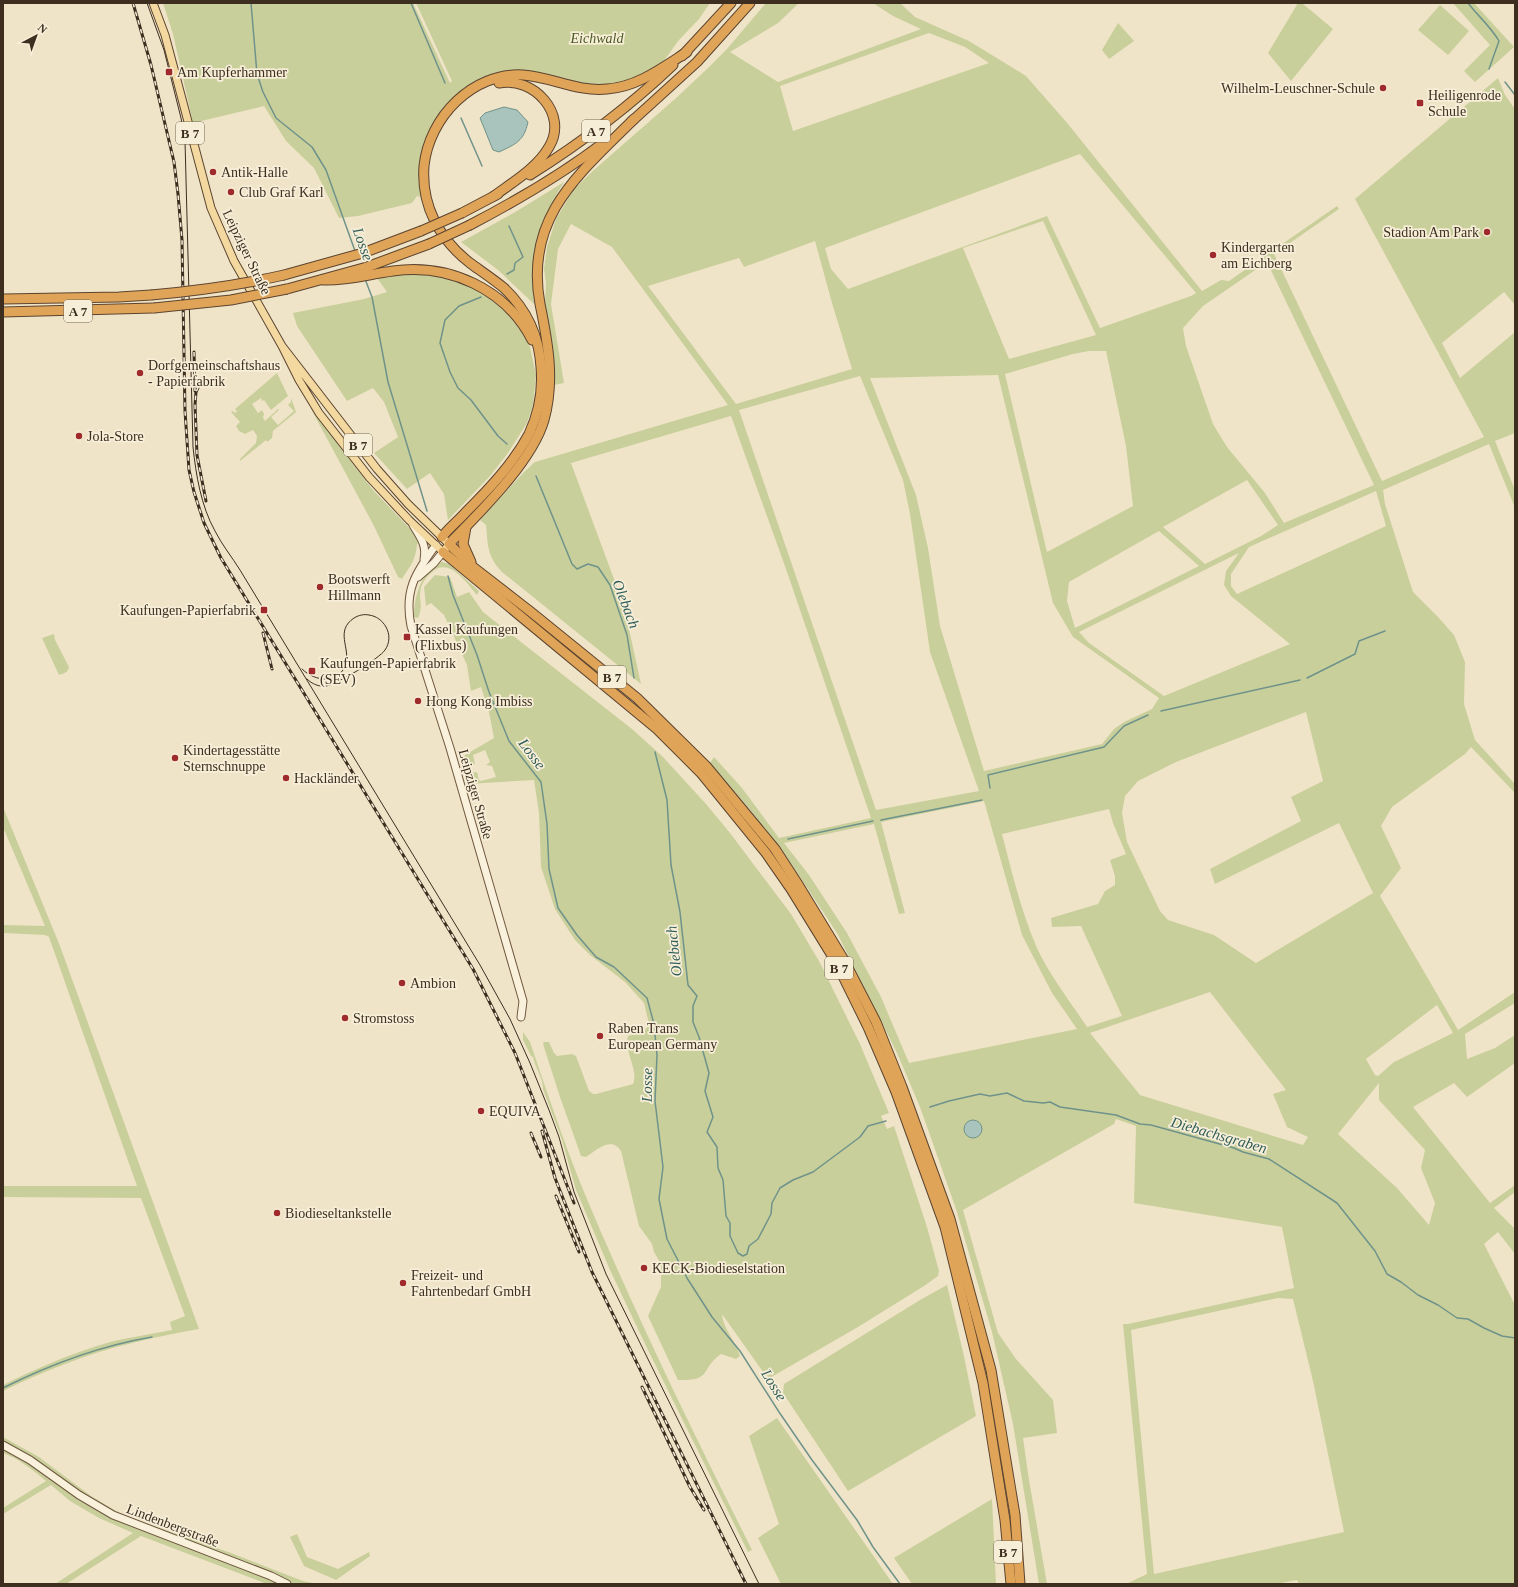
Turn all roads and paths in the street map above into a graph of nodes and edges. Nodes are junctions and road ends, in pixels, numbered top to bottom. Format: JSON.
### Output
{"nodes":[{"id":1,"x":153,"y":3,"type":"edge"},
{"id":2,"x":731,"y":3,"type":"edge"},
{"id":3,"x":750,"y":3,"type":"edge"},
{"id":4,"x":686,"y":52,"type":"junction"},
{"id":5,"x":634,"y":119,"type":"junction"},
{"id":6,"x":494,"y":196,"type":"junction"},
{"id":7,"x":340,"y":278,"type":"junction"},
{"id":8,"x":3,"y":299,"type":"edge"},
{"id":9,"x":3,"y":312,"type":"edge"},
{"id":10,"x":282,"y":346,"type":"junction"},
{"id":11,"x":546,"y":365,"type":"junction"},
{"id":12,"x":409,"y":520,"type":"junction"},
{"id":13,"x":466,"y":526,"type":"junction"},
{"id":14,"x":442,"y":537,"type":"junction"},
{"id":15,"x":449,"y":544,"type":"junction"},
{"id":16,"x":439,"y":549,"type":"junction"},
{"id":17,"x":424,"y":561,"type":"junction"},
{"id":18,"x":473,"y":567,"type":"junction"},
{"id":19,"x":415,"y":580,"type":"junction"},
{"id":20,"x":521,"y":1016,"type":"dead end"},
{"id":21,"x":3,"y":1445,"type":"edge"},
{"id":22,"x":287,"y":1584,"type":"edge"},
{"id":23,"x":1011,"y":1584,"type":"edge"},
{"id":24,"x":1020,"y":1584,"type":"edge"}],
"edges":[{"from":1,"to":10,"type":"main road","name":"Leipziger Straße","number":"B 7"},
{"from":2,"to":4,"type":"highway","number":"A 7"},
{"from":3,"to":5,"type":"highway","number":"A 7"},
{"from":4,"to":6,"type":"highway","number":"A 7"},
{"from":4,"to":11,"type":"highway"},
{"from":5,"to":7,"type":"highway","number":"A 7","bridge":true},
{"from":5,"to":11,"type":"highway"},
{"from":6,"to":8,"type":"highway","number":"A 7","bridge":true},
{"from":6,"to":11,"type":"highway"},
{"from":7,"to":9,"type":"highway","number":"A 7","bridge":true},
{"from":7,"to":11,"type":"highway"},
{"from":10,"to":12,"type":"main road","name":"Leipziger Straße","number":"B 7"},
{"from":10,"to":14,"type":"main road","name":"Leipziger Straße","number":"B 7"},
{"from":11,"to":13,"type":"highway"},
{"from":11,"to":14,"type":"highway"},
{"from":12,"to":16,"type":"main road","name":"Leipziger Straße","number":"B 7"},
{"from":12,"to":17,"type":"street"},
{"from":13,"to":15,"type":"highway"},
{"from":13,"to":18,"type":"highway"},
{"from":14,"to":15,"type":"main road","number":"B 7"},
{"from":14,"to":16,"type":"main road"},
{"from":15,"to":16,"type":"main road"},
{"from":15,"to":18,"type":"highway","number":"B 7"},
{"from":16,"to":17,"type":"street","name":"Leipziger Straße"},
{"from":16,"to":19,"type":"street","name":"Leipziger Straße"},
{"from":16,"to":23,"type":"highway","number":"B 7"},
{"from":17,"to":19,"type":"street","name":"Leipziger Straße"},
{"from":18,"to":24,"type":"highway","number":"B 7"},
{"from":19,"to":20,"type":"street","name":"Leipziger Straße"},
{"from":21,"to":22,"type":"street","name":"Lindenbergstraße"}]}
